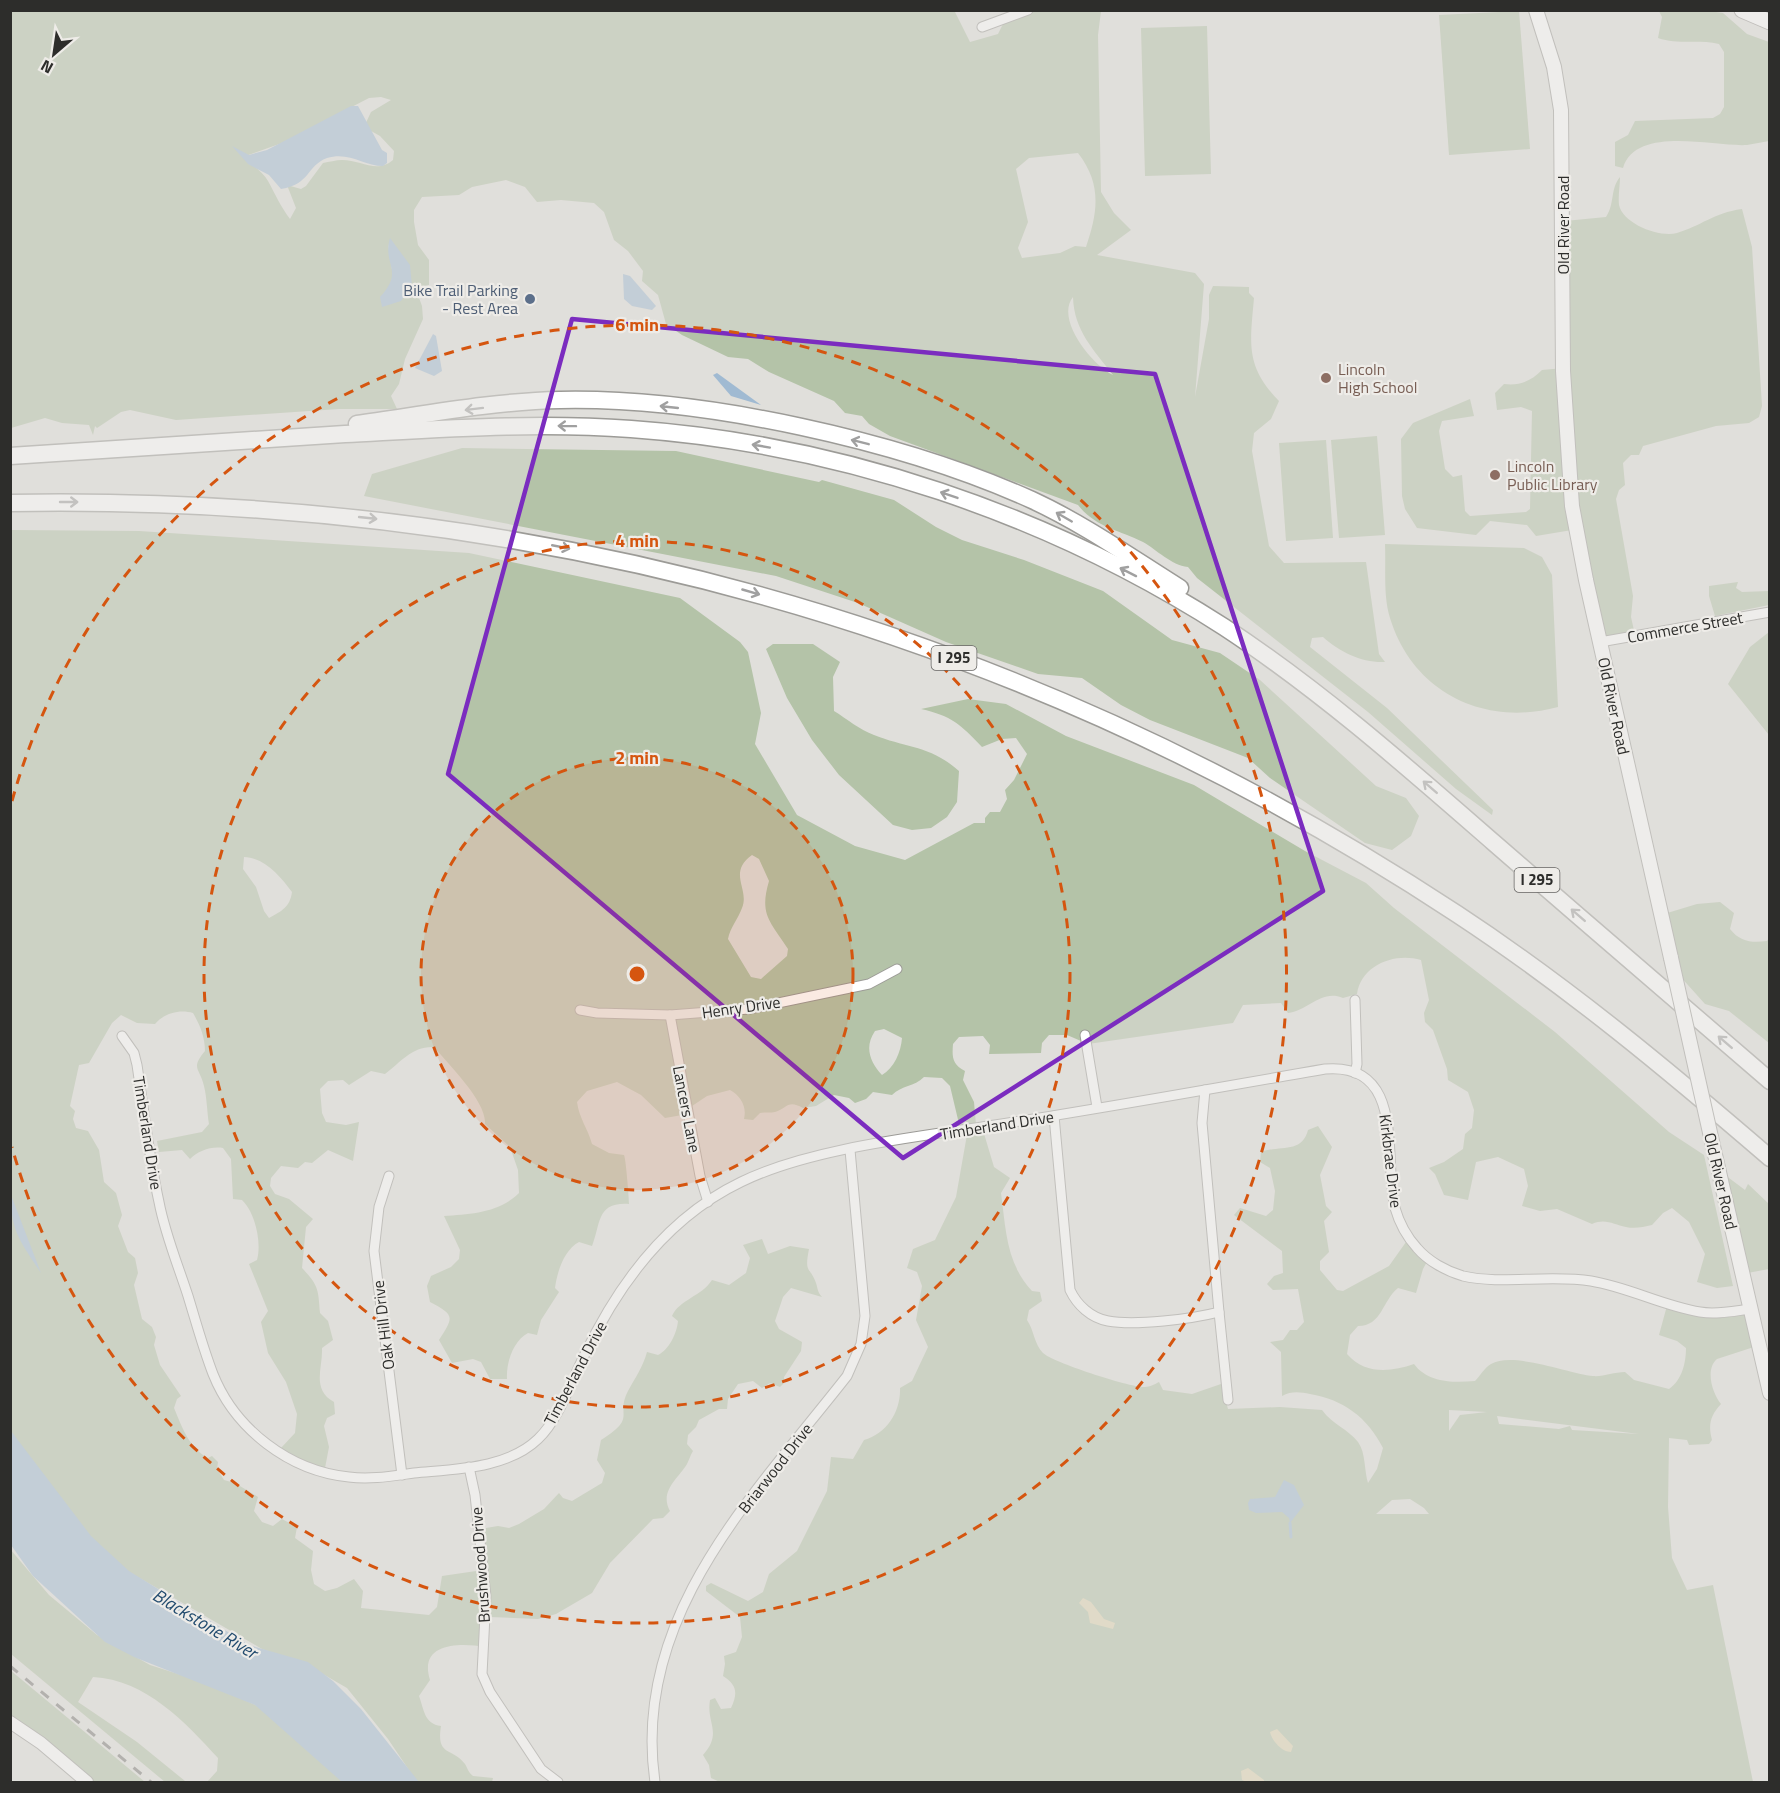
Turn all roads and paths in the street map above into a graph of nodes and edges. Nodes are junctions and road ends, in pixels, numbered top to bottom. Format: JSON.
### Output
{"nodes":[{"id":1,"x":1028,"y":10,"type":"edge"},
{"id":2,"x":1536,"y":10,"type":"edge"},
{"id":3,"x":1742,"y":10,"type":"edge"},
{"id":4,"x":1770,"y":22,"type":"edge"},
{"id":5,"x":982,"y":27,"type":"dead end"},
{"id":6,"x":211,"y":443,"type":"junction"},
{"id":7,"x":10,"y":456,"type":"edge"},
{"id":8,"x":10,"y":503,"type":"edge"},
{"id":9,"x":1770,"y":612,"type":"edge"},
{"id":10,"x":1600,"y":642,"type":"junction"},
{"id":11,"x":1302,"y":681,"type":"junction"},
{"id":12,"x":897,"y":969,"type":"dead end"},
{"id":13,"x":1355,"y":1000,"type":"dead end"},
{"id":14,"x":580,"y":1010,"type":"dead end"},
{"id":15,"x":670,"y":1015,"type":"junction"},
{"id":16,"x":1085,"y":1035,"type":"dead end"},
{"id":17,"x":122,"y":1036,"type":"dead end"},
{"id":18,"x":1355,"y":1074,"type":"junction"},
{"id":19,"x":1770,"y":1081,"type":"edge"},
{"id":20,"x":1204,"y":1090,"type":"junction"},
{"id":21,"x":1097,"y":1107,"type":"junction"},
{"id":22,"x":1054,"y":1116,"type":"junction"},
{"id":23,"x":850,"y":1150,"type":"junction"},
{"id":24,"x":1770,"y":1158,"type":"edge"},
{"id":25,"x":389,"y":1176,"type":"dead end"},
{"id":26,"x":708,"y":1202,"type":"junction"},
{"id":27,"x":1750,"y":1309,"type":"junction"},
{"id":28,"x":1219,"y":1312,"type":"junction"},
{"id":29,"x":1770,"y":1393,"type":"edge"},
{"id":30,"x":1228,"y":1400,"type":"dead end"},
{"id":31,"x":469,"y":1467,"type":"junction"},
{"id":32,"x":402,"y":1475,"type":"junction"},
{"id":33,"x":10,"y":1722,"type":"edge"},
{"id":34,"x":87,"y":1782,"type":"edge"},
{"id":35,"x":558,"y":1782,"type":"edge"},
{"id":36,"x":655,"y":1782,"type":"edge"}],
"edges":[{"from":1,"to":5,"type":"street"},
{"from":2,"to":10,"type":"main road","name":"Old River Road"},
{"from":3,"to":4,"type":"main road"},
{"from":6,"to":7,"type":"highway","number":"I 295"},
{"from":11,"to":6,"type":"highway","number":"I 295","one_way":true},
{"from":11,"to":6,"type":"highway","one_way":true},
{"from":8,"to":24,"type":"highway","number":"I 295","one_way":true},
{"from":9,"to":10,"type":"street","name":"Commerce Street"},
{"from":10,"to":27,"type":"main road","name":"Old River Road","bridge":true},
{"from":19,"to":11,"type":"highway","number":"I 295","one_way":true},
{"from":12,"to":15,"type":"street","name":"Henry Drive"},
{"from":13,"to":18,"type":"street"},
{"from":14,"to":15,"type":"street","name":"Henry Drive"},
{"from":15,"to":26,"type":"street","name":"Lancers Lane"},
{"from":16,"to":21,"type":"street"},
{"from":17,"to":32,"type":"street","name":"Timberland Drive"},
{"from":18,"to":20,"type":"street"},
{"from":18,"to":27,"type":"street","name":"Kirkbrae Drive"},
{"from":20,"to":21,"type":"street","name":"Timberland Drive"},
{"from":20,"to":28,"type":"street"},
{"from":21,"to":22,"type":"street","name":"Timberland Drive"},
{"from":22,"to":23,"type":"street","name":"Timberland Drive"},
{"from":22,"to":28,"type":"street"},
{"from":23,"to":26,"type":"street","name":"Timberland Drive"},
{"from":23,"to":36,"type":"street","name":"Briarwood Drive"},
{"from":25,"to":32,"type":"street","name":"Oak Hill Drive"},
{"from":26,"to":31,"type":"street","name":"Timberland Drive"},
{"from":27,"to":29,"type":"main road","name":"Old River Road"},
{"from":28,"to":30,"type":"street"},
{"from":31,"to":32,"type":"street","name":"Timberland Drive"},
{"from":31,"to":35,"type":"street","name":"Brushwood Drive"},
{"from":33,"to":34,"type":"street"}]}
